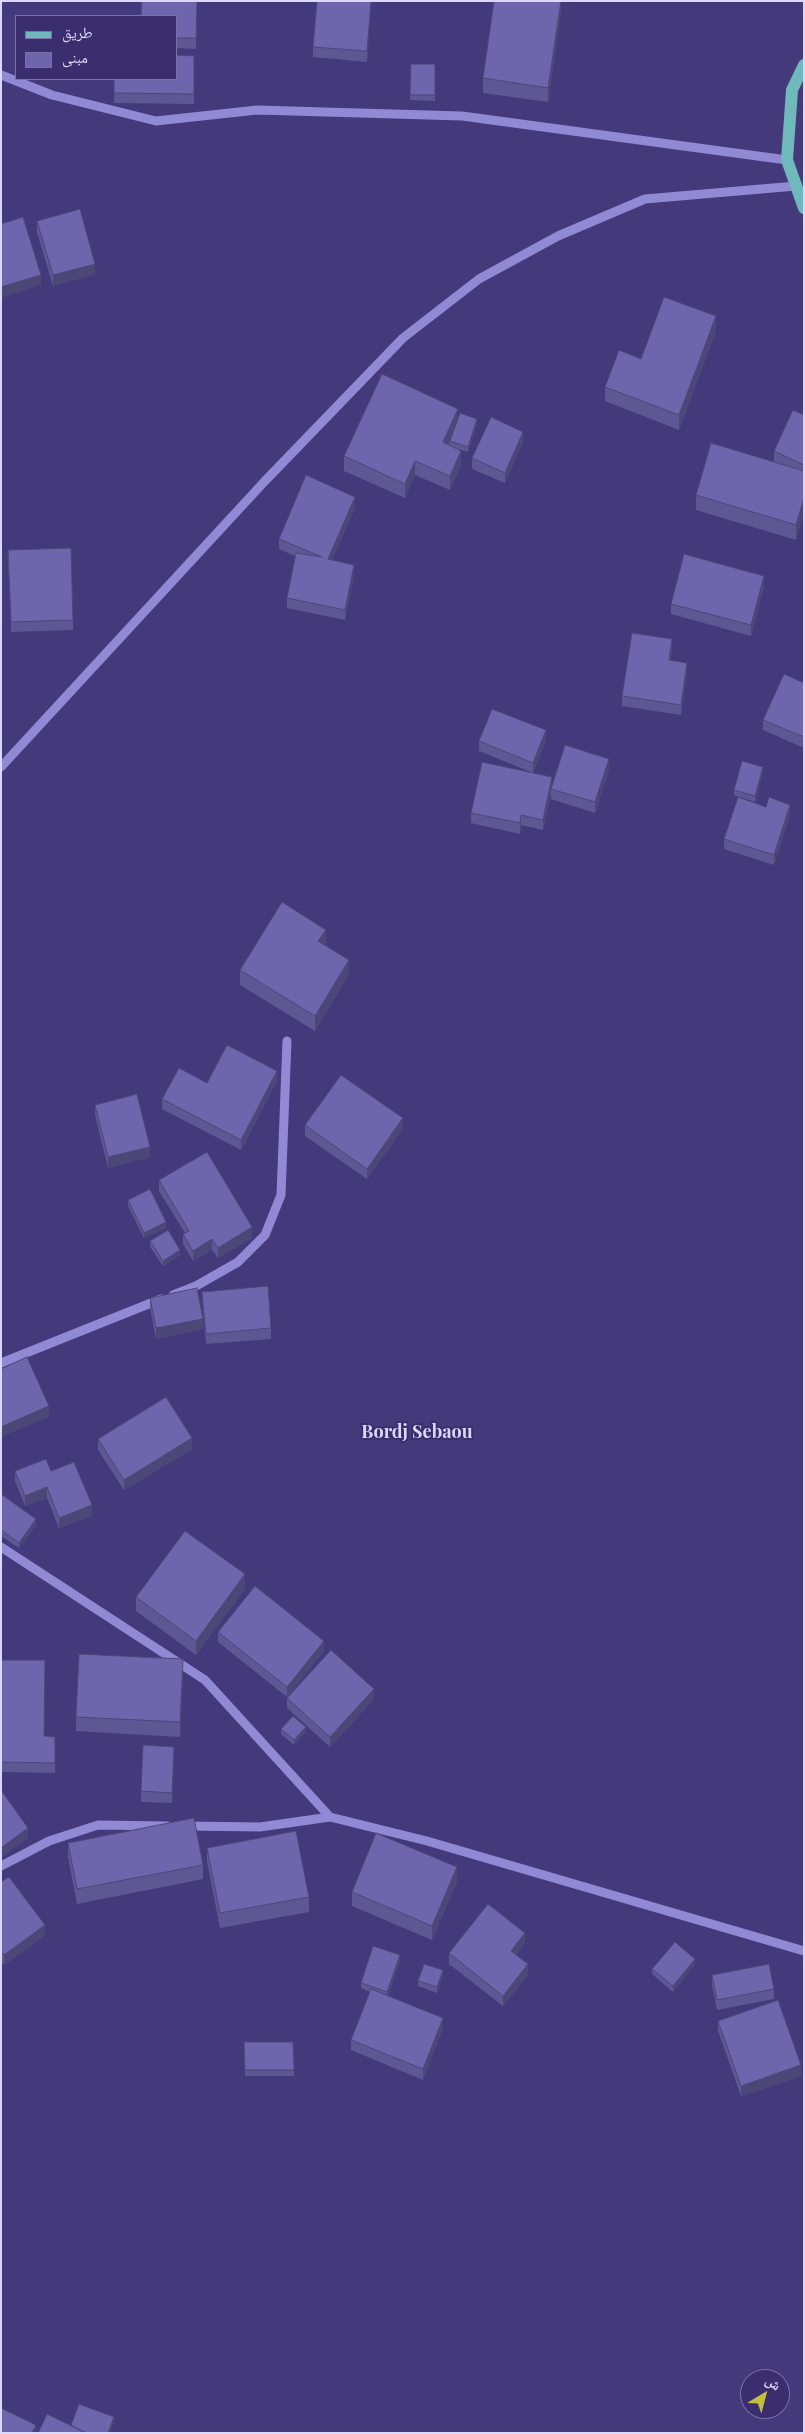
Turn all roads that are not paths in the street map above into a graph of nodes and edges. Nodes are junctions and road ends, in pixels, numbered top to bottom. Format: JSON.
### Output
{"nodes":[{"id":1,"x":804,"y":65,"type":"edge"},
{"id":2,"x":1,"y":76,"type":"edge"},
{"id":3,"x":786,"y":160,"type":"junction"},
{"id":4,"x":796,"y":186,"type":"junction"},
{"id":5,"x":804,"y":208,"type":"edge"},
{"id":6,"x":1,"y":767,"type":"edge"},
{"id":7,"x":287,"y":1041,"type":"dead end"},
{"id":8,"x":1,"y":1364,"type":"edge"},
{"id":9,"x":1,"y":1547,"type":"edge"},
{"id":10,"x":330,"y":1816,"type":"junction"},
{"id":11,"x":1,"y":1866,"type":"edge"},
{"id":12,"x":804,"y":1951,"type":"edge"}],
"edges":[{"from":1,"to":3,"type":"main road"},
{"from":2,"to":3,"type":"street"},
{"from":3,"to":4,"type":"main road"},
{"from":4,"to":5,"type":"main road"},
{"from":4,"to":6,"type":"street"},
{"from":7,"to":8,"type":"street"},
{"from":9,"to":10,"type":"street"},
{"from":10,"to":11,"type":"street"},
{"from":10,"to":12,"type":"street"}]}
